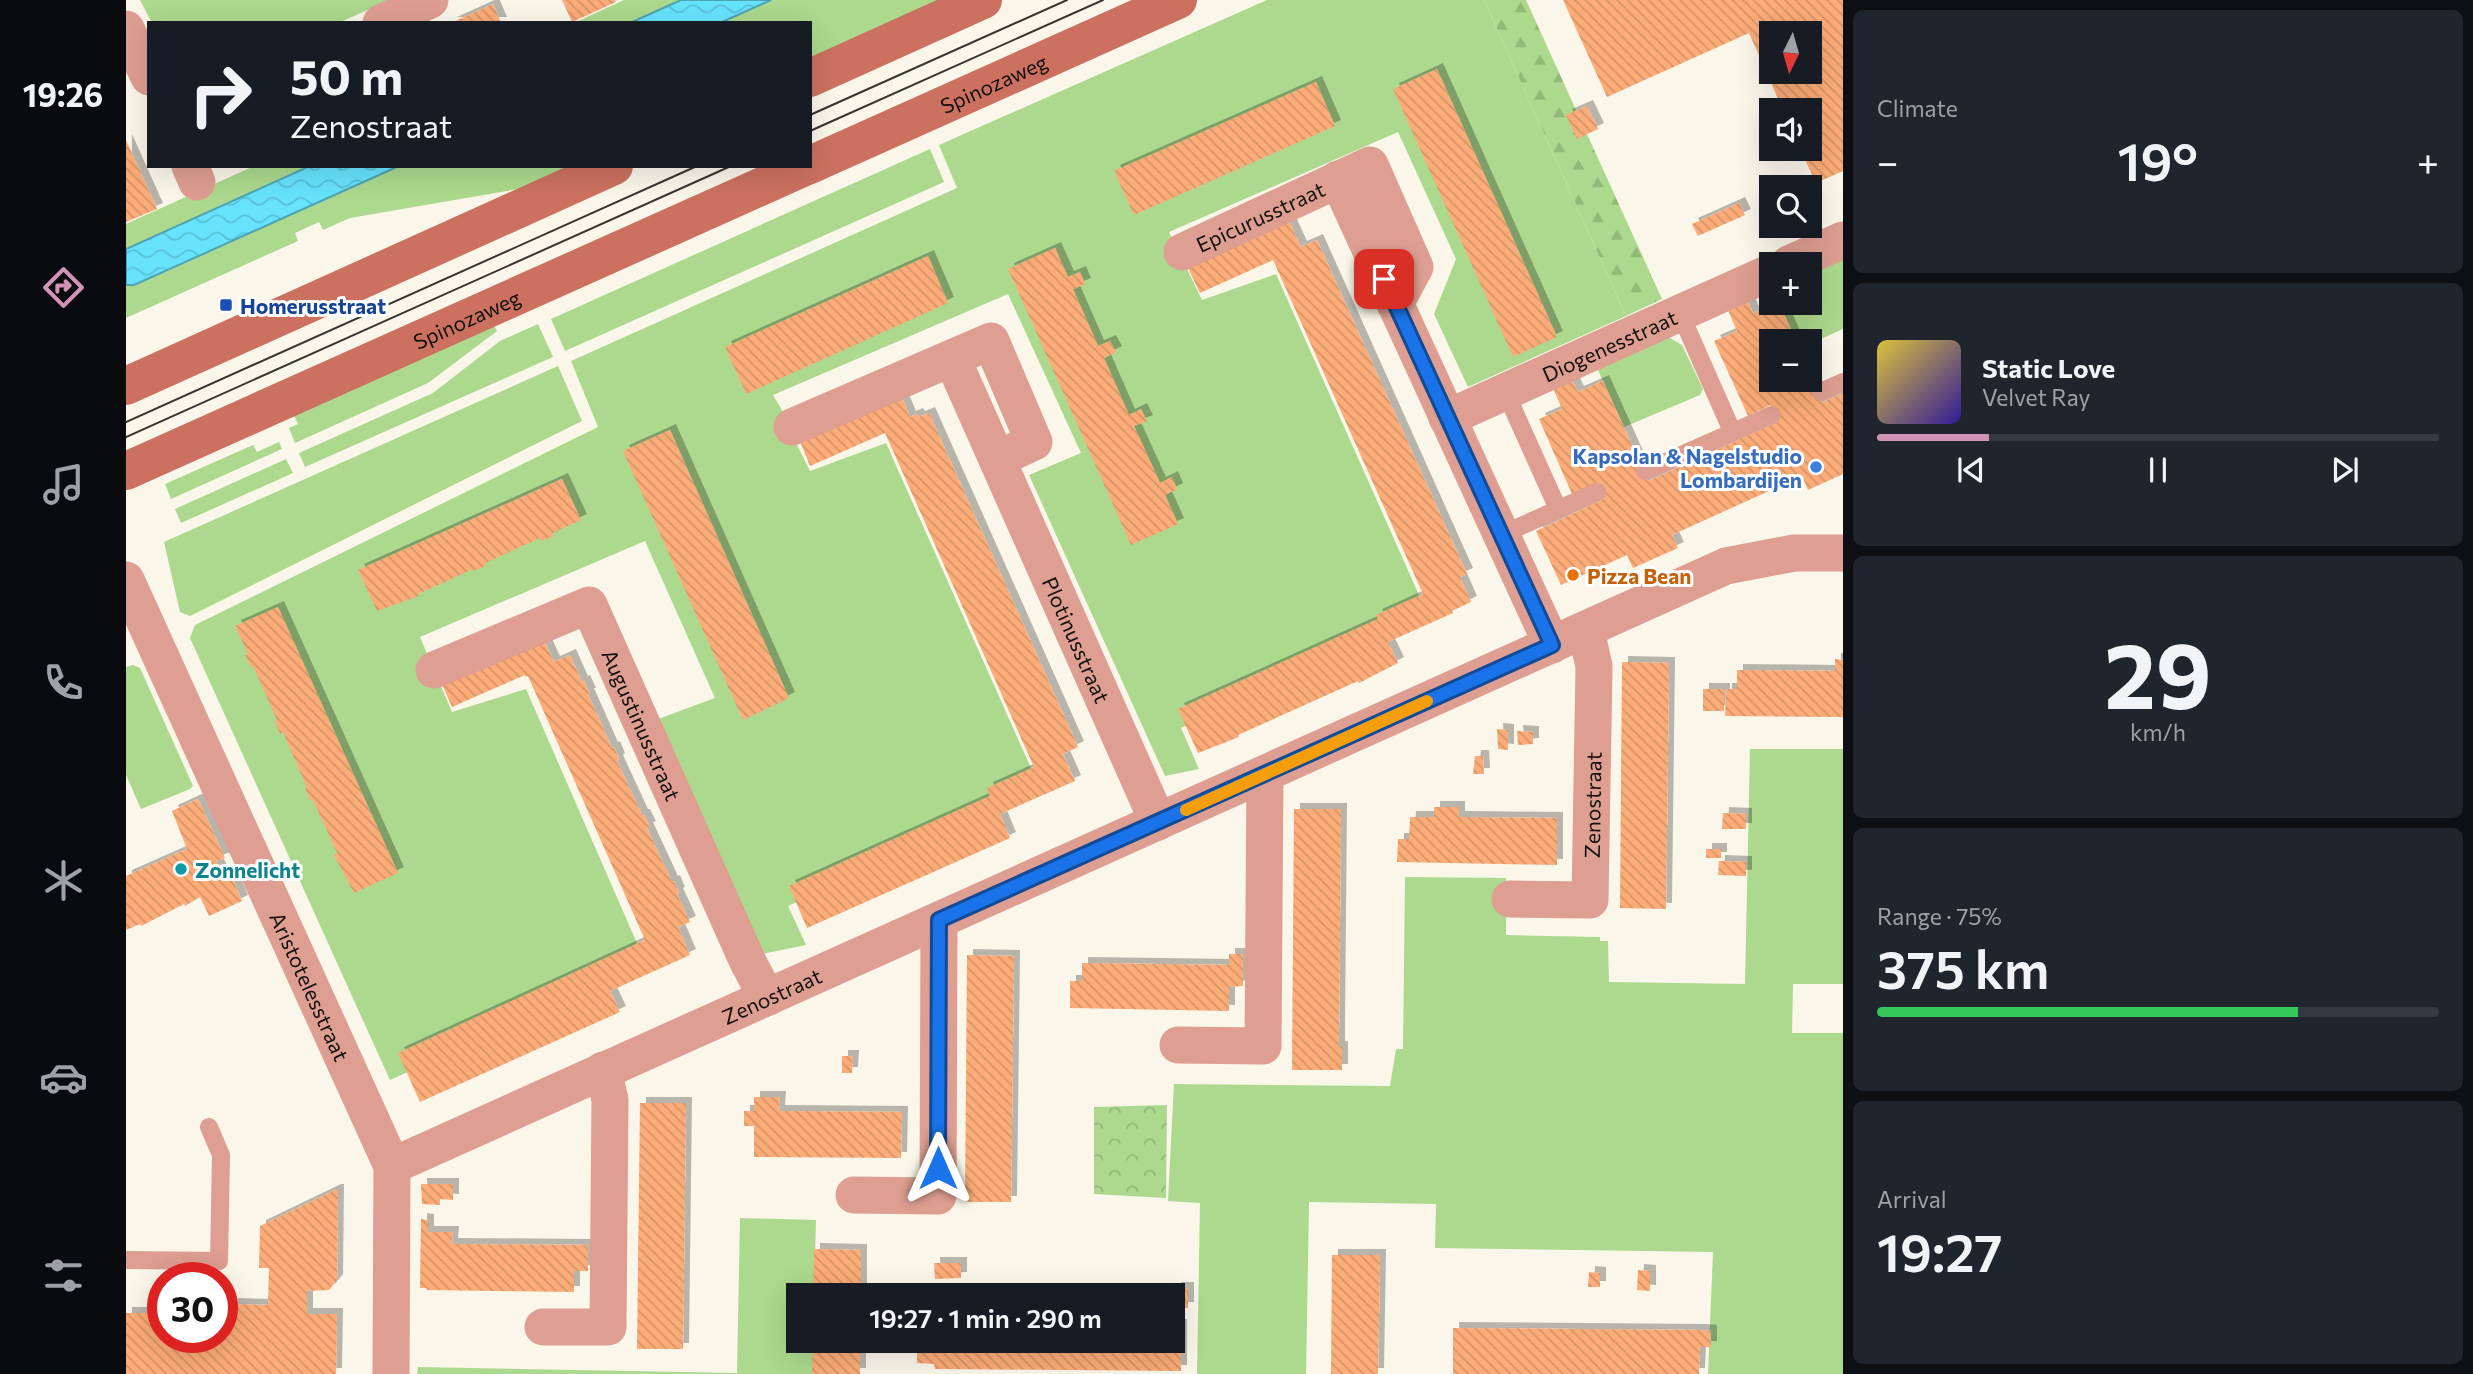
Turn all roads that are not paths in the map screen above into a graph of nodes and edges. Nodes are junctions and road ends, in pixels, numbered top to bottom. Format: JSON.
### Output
{"nodes":[{"id":1,"x":430,"y":0,"type":"edge"},
{"id":2,"x":983,"y":0,"type":"edge"},
{"id":3,"x":1178,"y":0,"type":"edge"},
{"id":4,"x":385,"y":21,"type":"edge"},
{"id":5,"x":126,"y":29,"type":"edge"},
{"id":6,"x":147,"y":73,"type":"edge"},
{"id":7,"x":812,"y":77,"type":"edge"},
{"id":8,"x":812,"y":165,"type":"edge"},
{"id":9,"x":610,"y":168,"type":"edge"},
{"id":10,"x":805,"y":168,"type":"edge"},
{"id":11,"x":1843,"y":240,"type":"edge"},
{"id":12,"x":1182,"y":252,"type":"dead end"},
{"id":13,"x":1816,"y":252,"type":"edge"},
{"id":14,"x":1759,"y":277,"type":"edge"},
{"id":15,"x":1680,"y":313,"type":"junction"},
{"id":16,"x":1843,"y":382,"type":"edge"},
{"id":17,"x":126,"y":386,"type":"edge"},
{"id":18,"x":1505,"y":391,"type":"junction"},
{"id":19,"x":1822,"y":392,"type":"edge"},
{"id":20,"x":1772,"y":415,"type":"dead end"},
{"id":21,"x":1447,"y":418,"type":"junction"},
{"id":22,"x":792,"y":427,"type":"dead end"},
{"id":23,"x":1732,"y":431,"type":"junction"},
{"id":24,"x":126,"y":471,"type":"edge"},
{"id":25,"x":1645,"y":471,"type":"dead end"},
{"id":26,"x":1597,"y":492,"type":"dead end"},
{"id":27,"x":1558,"y":509,"type":"junction"},
{"id":28,"x":1501,"y":535,"type":"junction"},
{"id":29,"x":1843,"y":553,"type":"edge"},
{"id":30,"x":129,"y":598,"type":"edge"},
{"id":31,"x":1586,"y":630,"type":"junction"},
{"id":32,"x":1552,"y":645,"type":"junction"},
{"id":33,"x":435,"y":670,"type":"dead end"},
{"id":34,"x":1265,"y":775,"type":"junction"},
{"id":35,"x":1158,"y":822,"type":"junction"},
{"id":36,"x":1510,"y":900,"type":"dead end"},
{"id":37,"x":939,"y":920,"type":"junction"},
{"id":38,"x":767,"y":998,"type":"junction"},
{"id":39,"x":1178,"y":1045,"type":"dead end"},
{"id":40,"x":603,"y":1070,"type":"junction"},
{"id":41,"x":209,"y":1127,"type":"dead end"},
{"id":42,"x":392,"y":1166,"type":"junction"},
{"id":43,"x":854,"y":1195,"type":"dead end"},
{"id":44,"x":126,"y":1260,"type":"edge"},
{"id":45,"x":543,"y":1327,"type":"dead end"},
{"id":46,"x":391,"y":1374,"type":"edge"}],
"edges":[{"from":1,"to":4,"type":"street"},
{"from":2,"to":7,"type":"main road"},
{"from":3,"to":8,"type":"main road","name":"Spinozaweg"},
{"from":5,"to":6,"type":"street"},
{"from":9,"to":17,"type":"main road"},
{"from":10,"to":24,"type":"main road","name":"Spinozaweg"},
{"from":11,"to":13,"type":"street"},
{"from":12,"to":21,"type":"street","name":"Epicurusstraat"},
{"from":14,"to":15,"type":"street","name":"Diogenesstraat"},
{"from":15,"to":18,"type":"street","name":"Diogenesstraat"},
{"from":15,"to":23,"type":"lane"},
{"from":16,"to":19,"type":"lane"},
{"from":18,"to":21,"type":"street","name":"Diogenesstraat"},
{"from":18,"to":27,"type":"lane"},
{"from":20,"to":23,"type":"lane"},
{"from":21,"to":28,"type":"street","name":"Epicurusstraat"},
{"from":22,"to":35,"type":"street","name":"Plotinusstraat"},
{"from":23,"to":25,"type":"lane"},
{"from":26,"to":27,"type":"lane"},
{"from":27,"to":28,"type":"lane"},
{"from":28,"to":32,"type":"street","name":"Epicurusstraat"},
{"from":29,"to":31,"type":"street","name":"Zenostraat"},
{"from":30,"to":42,"type":"street","name":"Aristotelesstraat"},
{"from":31,"to":32,"type":"street","name":"Zenostraat"},
{"from":31,"to":36,"type":"street","name":"Zenostraat"},
{"from":32,"to":34,"type":"street","name":"Zenostraat"},
{"from":33,"to":38,"type":"street","name":"Augustinusstraat"},
{"from":34,"to":35,"type":"street","name":"Zenostraat"},
{"from":34,"to":39,"type":"street"},
{"from":35,"to":37,"type":"street","name":"Zenostraat"},
{"from":37,"to":38,"type":"street","name":"Zenostraat"},
{"from":37,"to":43,"type":"street"},
{"from":38,"to":40,"type":"street","name":"Zenostraat"},
{"from":40,"to":42,"type":"street","name":"Zenostraat"},
{"from":40,"to":45,"type":"street"},
{"from":41,"to":44,"type":"lane"},
{"from":42,"to":46,"type":"street","name":"Aristotelesstraat"}]}
